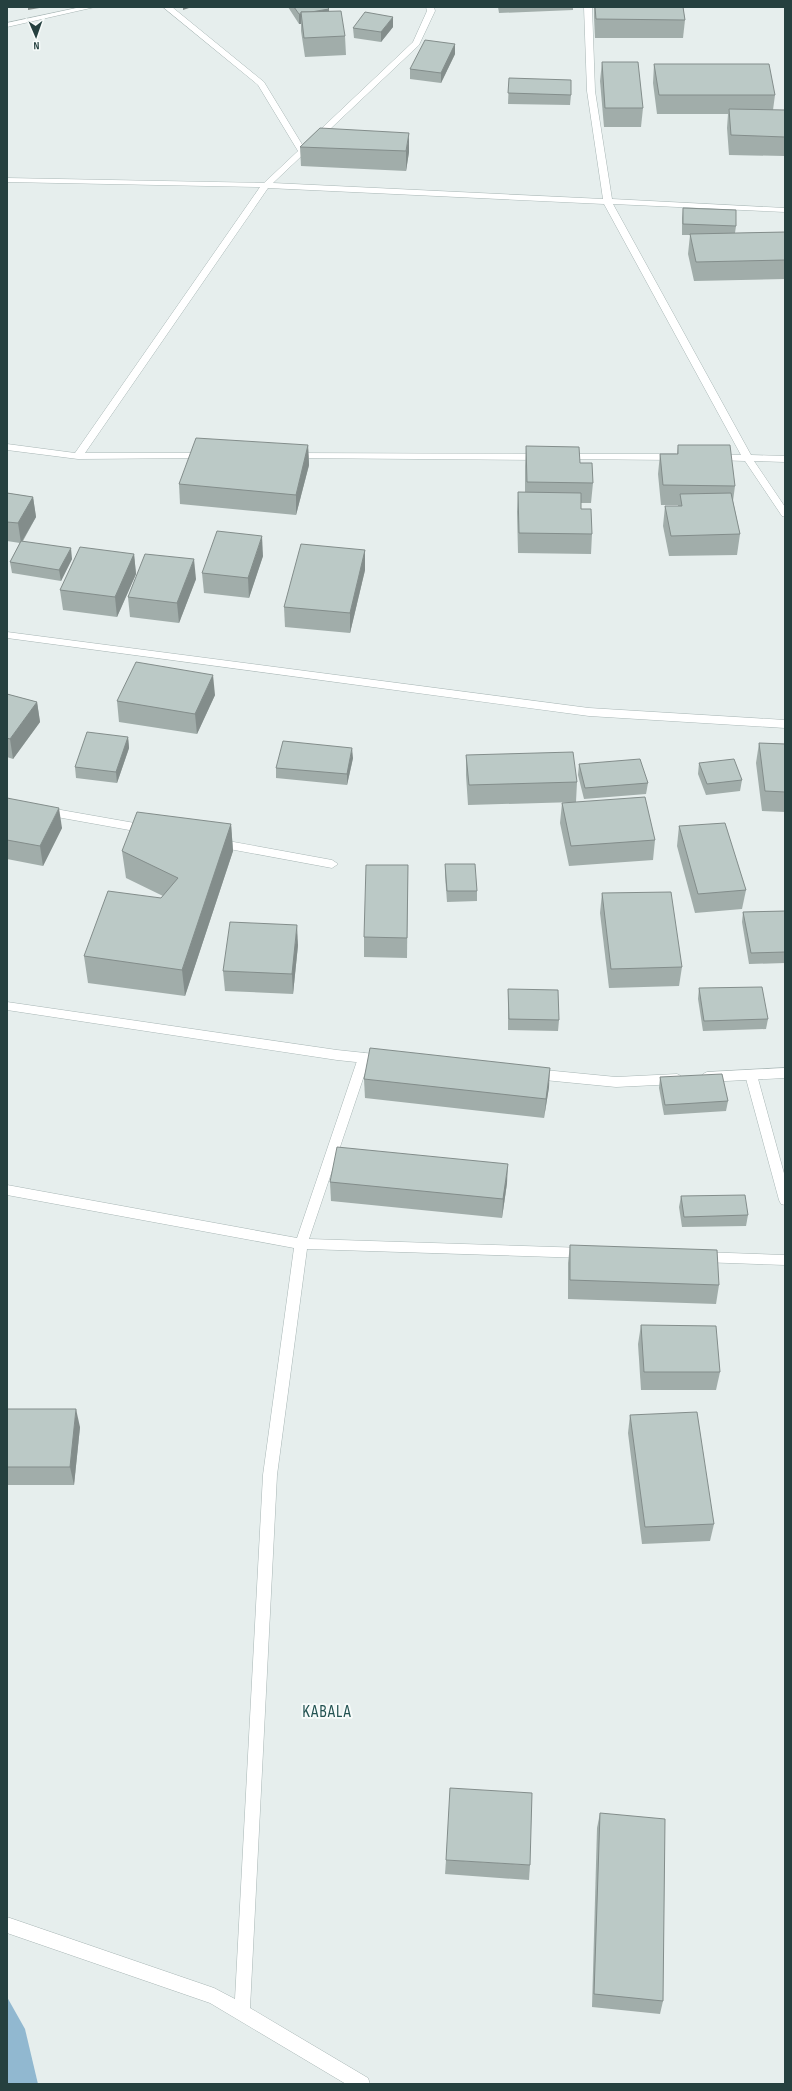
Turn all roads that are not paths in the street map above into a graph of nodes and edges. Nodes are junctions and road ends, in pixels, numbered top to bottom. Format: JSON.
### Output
{"nodes":[{"id":1,"x":91,"y":7,"type":"edge"},
{"id":2,"x":168,"y":7,"type":"edge"},
{"id":3,"x":430,"y":7,"type":"edge"},
{"id":4,"x":588,"y":7,"type":"edge"},
{"id":5,"x":7,"y":25,"type":"edge"},
{"id":6,"x":302,"y":151,"type":"junction"},
{"id":7,"x":7,"y":180,"type":"edge"},
{"id":8,"x":266,"y":185,"type":"junction"},
{"id":9,"x":608,"y":202,"type":"junction"},
{"id":10,"x":785,"y":210,"type":"edge"},
{"id":11,"x":7,"y":447,"type":"edge"},
{"id":12,"x":78,"y":456,"type":"junction"},
{"id":13,"x":213,"y":456,"type":"edge"},
{"id":14,"x":285,"y":456,"type":"edge"},
{"id":15,"x":684,"y":457,"type":"edge"},
{"id":16,"x":708,"y":457,"type":"edge"},
{"id":17,"x":747,"y":457,"type":"junction"},
{"id":18,"x":785,"y":459,"type":"edge"},
{"id":19,"x":785,"y":514,"type":"edge"},
{"id":20,"x":7,"y":635,"type":"edge"},
{"id":21,"x":785,"y":724,"type":"edge"},
{"id":22,"x":30,"y":808,"type":"edge"},
{"id":23,"x":154,"y":831,"type":"edge"},
{"id":24,"x":208,"y":841,"type":"edge"},
{"id":25,"x":332,"y":864,"type":"dead end"},
{"id":26,"x":7,"y":1006,"type":"edge"},
{"id":27,"x":364,"y":1058,"type":"junction"},
{"id":28,"x":395,"y":1061,"type":"edge"},
{"id":29,"x":521,"y":1073,"type":"edge"},
{"id":30,"x":785,"y":1073,"type":"edge"},
{"id":31,"x":751,"y":1075,"type":"junction"},
{"id":32,"x":7,"y":1190,"type":"edge"},
{"id":33,"x":785,"y":1200,"type":"edge"},
{"id":34,"x":301,"y":1244,"type":"junction"},
{"id":35,"x":595,"y":1254,"type":"edge"},
{"id":36,"x":690,"y":1257,"type":"edge"},
{"id":37,"x":785,"y":1260,"type":"edge"},
{"id":38,"x":7,"y":1925,"type":"edge"},
{"id":39,"x":242,"y":2013,"type":"junction"},
{"id":40,"x":362,"y":2084,"type":"edge"}],
"edges":[{"from":1,"to":5,"type":"street"},
{"from":2,"to":6,"type":"street"},
{"from":3,"to":6,"type":"street"},
{"from":4,"to":9,"type":"street"},
{"from":6,"to":8,"type":"street"},
{"from":7,"to":8,"type":"street"},
{"from":8,"to":9,"type":"street"},
{"from":8,"to":12,"type":"street"},
{"from":9,"to":10,"type":"street"},
{"from":9,"to":17,"type":"street"},
{"from":11,"to":12,"type":"street"},
{"from":12,"to":13,"type":"street"},
{"from":14,"to":15,"type":"street"},
{"from":16,"to":17,"type":"street"},
{"from":17,"to":18,"type":"street"},
{"from":17,"to":19,"type":"street"},
{"from":20,"to":21,"type":"street"},
{"from":22,"to":23,"type":"street"},
{"from":24,"to":25,"type":"street"},
{"from":26,"to":27,"type":"street"},
{"from":27,"to":28,"type":"street"},
{"from":27,"to":34,"type":"street"},
{"from":29,"to":31,"type":"street"},
{"from":30,"to":31,"type":"street"},
{"from":31,"to":33,"type":"street"},
{"from":32,"to":34,"type":"street"},
{"from":34,"to":35,"type":"street"},
{"from":34,"to":39,"type":"street"},
{"from":36,"to":37,"type":"street"},
{"from":38,"to":39,"type":"street"},
{"from":39,"to":40,"type":"street"}]}
